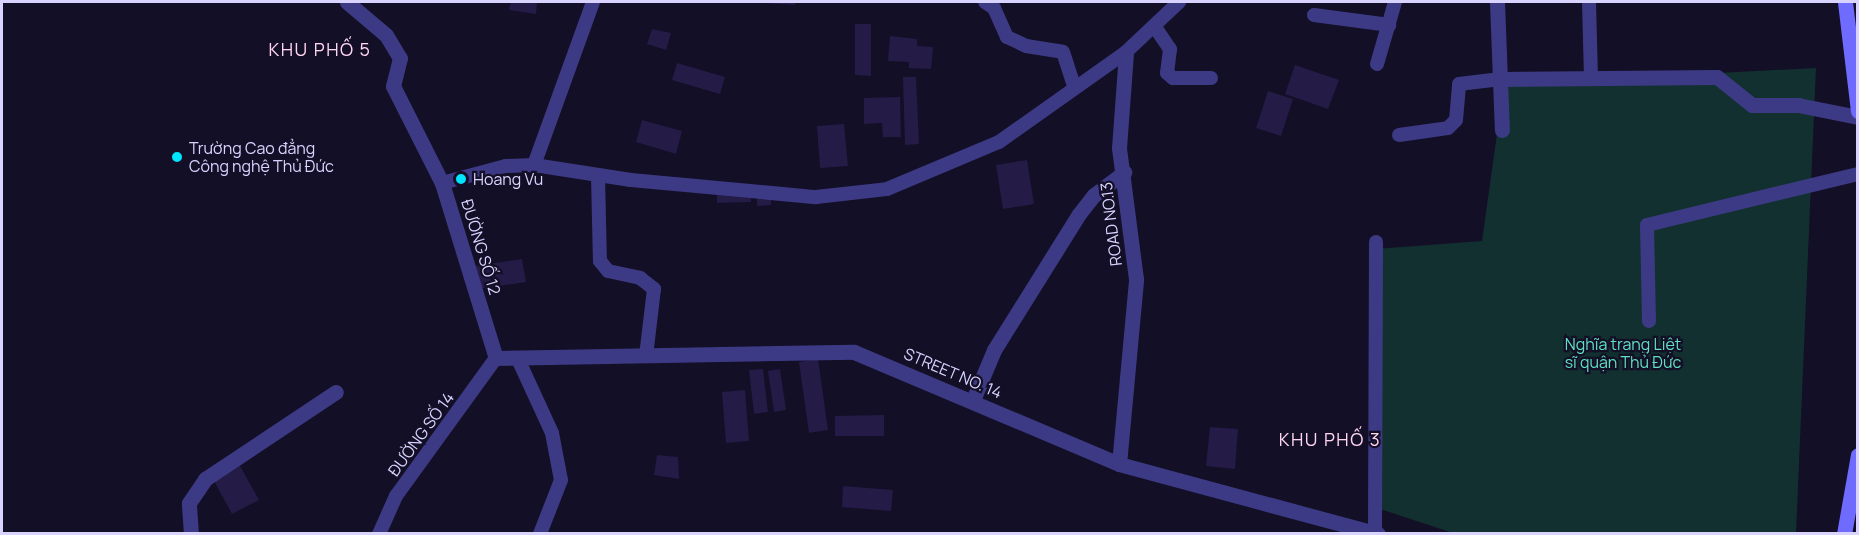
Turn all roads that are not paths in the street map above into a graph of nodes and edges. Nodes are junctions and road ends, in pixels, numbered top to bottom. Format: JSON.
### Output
{"nodes":[{"id":1,"x":347,"y":2,"type":"edge"},
{"id":2,"x":593,"y":2,"type":"edge"},
{"id":3,"x":984,"y":2,"type":"edge"},
{"id":4,"x":1179,"y":2,"type":"edge"},
{"id":5,"x":1395,"y":2,"type":"edge"},
{"id":6,"x":1497,"y":2,"type":"edge"},
{"id":7,"x":1589,"y":2,"type":"edge"},
{"id":8,"x":1845,"y":2,"type":"edge"},
{"id":9,"x":1314,"y":15,"type":"dead end"},
{"id":10,"x":1389,"y":25,"type":"junction"},
{"id":11,"x":1155,"y":27,"type":"junction"},
{"id":12,"x":1126,"y":52,"type":"junction"},
{"id":13,"x":1377,"y":64,"type":"dead end"},
{"id":14,"x":1211,"y":78,"type":"dead end"},
{"id":15,"x":1591,"y":78,"type":"junction"},
{"id":16,"x":1501,"y":79,"type":"junction"},
{"id":17,"x":1074,"y":86,"type":"junction"},
{"id":18,"x":1857,"y":111,"type":"edge"},
{"id":19,"x":1857,"y":117,"type":"edge"},
{"id":20,"x":1502,"y":130,"type":"dead end"},
{"id":21,"x":1399,"y":135,"type":"dead end"},
{"id":22,"x":534,"y":165,"type":"junction"},
{"id":23,"x":1124,"y":172,"type":"junction"},
{"id":24,"x":1857,"y":174,"type":"edge"},
{"id":25,"x":598,"y":176,"type":"junction"},
{"id":26,"x":442,"y":183,"type":"junction"},
{"id":27,"x":1376,"y":242,"type":"dead end"},
{"id":28,"x":1649,"y":321,"type":"dead end"},
{"id":29,"x":646,"y":356,"type":"junction"},
{"id":30,"x":496,"y":358,"type":"junction"},
{"id":31,"x":519,"y":359,"type":"junction"},
{"id":32,"x":336,"y":392,"type":"dead end"},
{"id":33,"x":973,"y":400,"type":"junction"},
{"id":34,"x":1857,"y":455,"type":"edge"},
{"id":35,"x":1119,"y":464,"type":"junction"},
{"id":36,"x":1855,"y":494,"type":"edge"},
{"id":37,"x":1376,"y":533,"type":"edge"},
{"id":38,"x":191,"y":534,"type":"edge"},
{"id":39,"x":379,"y":534,"type":"edge"},
{"id":40,"x":540,"y":534,"type":"edge"},
{"id":41,"x":1844,"y":534,"type":"edge"}],
"edges":[{"from":1,"to":26,"type":"street","name":"ĐƯỜNG SỐ 12"},
{"from":2,"to":22,"type":"lane"},
{"from":3,"to":17,"type":"lane"},
{"from":4,"to":11,"type":"lane"},
{"from":5,"to":10,"type":"lane"},
{"from":6,"to":16,"type":"street"},
{"from":7,"to":15,"type":"lane"},
{"from":8,"to":18,"type":"main road"},
{"from":9,"to":10,"type":"lane"},
{"from":10,"to":13,"type":"lane"},
{"from":11,"to":12,"type":"lane"},
{"from":11,"to":14,"type":"lane"},
{"from":12,"to":17,"type":"lane"},
{"from":12,"to":23,"type":"street","name":"ROAD NO.13"},
{"from":15,"to":16,"type":"street"},
{"from":15,"to":19,"type":"street"},
{"from":16,"to":20,"type":"street"},
{"from":16,"to":21,"type":"lane"},
{"from":17,"to":25,"type":"lane"},
{"from":22,"to":25,"type":"lane"},
{"from":22,"to":26,"type":"lane"},
{"from":23,"to":33,"type":"street"},
{"from":23,"to":35,"type":"street","name":"ROAD NO.13"},
{"from":24,"to":28,"type":"lane"},
{"from":25,"to":29,"type":"lane"},
{"from":26,"to":30,"type":"street","name":"ĐƯỜNG SỐ 12"},
{"from":27,"to":37,"type":"lane"},
{"from":29,"to":31,"type":"street","name":"STREET NO. 14"},
{"from":29,"to":33,"type":"street","name":"STREET NO. 14"},
{"from":30,"to":31,"type":"street","name":"STREET NO. 14"},
{"from":30,"to":39,"type":"lane","name":"ĐƯỜNG SỐ 14"},
{"from":31,"to":40,"type":"lane"},
{"from":32,"to":38,"type":"street"},
{"from":33,"to":35,"type":"street","name":"STREET NO. 14"},
{"from":34,"to":36,"type":"main road"},
{"from":35,"to":37,"type":"street","name":"STREET NO. 14"},
{"from":36,"to":41,"type":"main road"}]}
